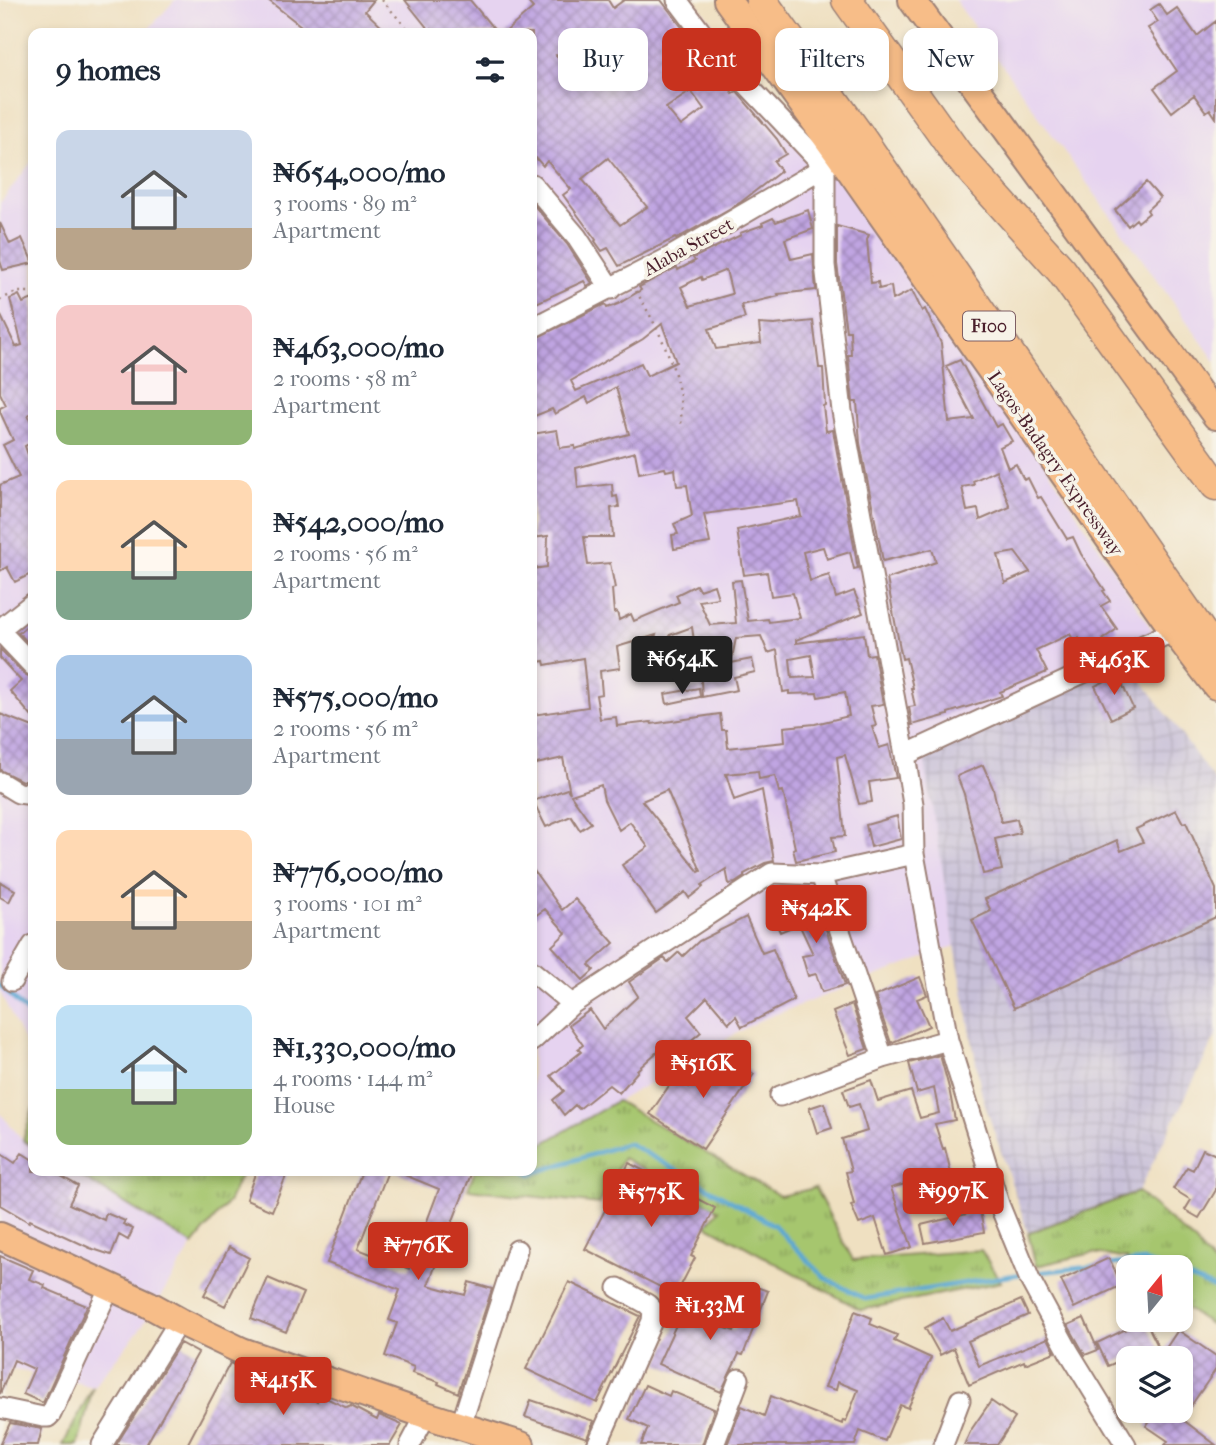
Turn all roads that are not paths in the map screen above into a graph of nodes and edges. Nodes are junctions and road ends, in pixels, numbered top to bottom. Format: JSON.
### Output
{"nodes":[{"id":1,"x":677,"y":0,"type":"edge"},
{"id":2,"x":727,"y":0,"type":"edge"},
{"id":3,"x":761,"y":0,"type":"edge"},
{"id":4,"x":846,"y":0,"type":"edge"},
{"id":5,"x":912,"y":0,"type":"edge"},
{"id":6,"x":832,"y":162,"type":"junction"},
{"id":7,"x":537,"y":190,"type":"edge"},
{"id":8,"x":611,"y":289,"type":"junction"},
{"id":9,"x":537,"y":326,"type":"edge"},
{"id":10,"x":1216,"y":416,"type":"edge"},
{"id":11,"x":1216,"y":485,"type":"edge"},
{"id":12,"x":28,"y":607,"type":"edge"},
{"id":13,"x":0,"y":630,"type":"edge"},
{"id":14,"x":1174,"y":631,"type":"junction"},
{"id":15,"x":1216,"y":654,"type":"edge"},
{"id":16,"x":28,"y":661,"type":"edge"},
{"id":17,"x":1216,"y":686,"type":"edge"},
{"id":18,"x":905,"y":755,"type":"junction"},
{"id":19,"x":0,"y":782,"type":"edge"},
{"id":20,"x":28,"y":793,"type":"edge"},
{"id":21,"x":914,"y":854,"type":"junction"},
{"id":22,"x":821,"y":875,"type":"junction"},
{"id":23,"x":28,"y":954,"type":"edge"},
{"id":24,"x":537,"y":975,"type":"edge"},
{"id":25,"x":12,"y":981,"type":"dead end"},
{"id":26,"x":572,"y":1004,"type":"junction"},
{"id":27,"x":537,"y":1036,"type":"edge"},
{"id":28,"x":948,"y":1040,"type":"junction"},
{"id":29,"x":883,"y":1058,"type":"junction"},
{"id":30,"x":780,"y":1096,"type":"dead end"},
{"id":31,"x":0,"y":1236,"type":"edge"},
{"id":32,"x":517,"y":1250,"type":"dead end"},
{"id":33,"x":110,"y":1286,"type":"junction"},
{"id":34,"x":618,"y":1287,"type":"dead end"},
{"id":35,"x":166,"y":1314,"type":"junction"},
{"id":36,"x":739,"y":1380,"type":"dead end"},
{"id":37,"x":960,"y":1400,"type":"dead end"},
{"id":38,"x":0,"y":1408,"type":"edge"},
{"id":39,"x":426,"y":1415,"type":"junction"},
{"id":40,"x":461,"y":1425,"type":"junction"},
{"id":41,"x":102,"y":1445,"type":"edge"},
{"id":42,"x":410,"y":1445,"type":"edge"},
{"id":43,"x":522,"y":1445,"type":"edge"},
{"id":44,"x":597,"y":1445,"type":"edge"},
{"id":45,"x":714,"y":1445,"type":"edge"},
{"id":46,"x":943,"y":1445,"type":"edge"},
{"id":47,"x":1126,"y":1445,"type":"edge"}],
"edges":[{"from":1,"to":6,"type":"street"},
{"from":2,"to":6,"type":"main road","name":"Lagos-Badagry Expressway"},
{"from":3,"to":15,"type":"highway","name":"Lagos-Badagry Expressway","number":"F100"},
{"from":4,"to":11,"type":"highway"},
{"from":5,"to":10,"type":"main road"},
{"from":6,"to":8,"type":"street","name":"Alaba Street"},
{"from":6,"to":14,"type":"main road","name":"Lagos-Badagry Expressway"},
{"from":6,"to":18,"type":"street"},
{"from":7,"to":8,"type":"street"},
{"from":8,"to":9,"type":"street","name":"Alaba Street"},
{"from":12,"to":13,"type":"street"},
{"from":13,"to":16,"type":"street"},
{"from":14,"to":17,"type":"main road","name":"Lagos-Badagry Expressway"},
{"from":14,"to":18,"type":"street"},
{"from":18,"to":21,"type":"street"},
{"from":19,"to":20,"type":"street"},
{"from":21,"to":22,"type":"street"},
{"from":21,"to":28,"type":"street"},
{"from":22,"to":26,"type":"street"},
{"from":22,"to":29,"type":"street"},
{"from":23,"to":25,"type":"street"},
{"from":24,"to":26,"type":"street"},
{"from":26,"to":27,"type":"street"},
{"from":28,"to":29,"type":"street"},
{"from":28,"to":47,"type":"street"},
{"from":29,"to":30,"type":"street"},
{"from":31,"to":33,"type":"main road"},
{"from":32,"to":40,"type":"street"},
{"from":33,"to":35,"type":"main road"},
{"from":33,"to":38,"type":"street"},
{"from":34,"to":44,"type":"street"},
{"from":35,"to":39,"type":"main road"},
{"from":35,"to":41,"type":"street"},
{"from":36,"to":45,"type":"street"},
{"from":37,"to":46,"type":"street"},
{"from":39,"to":40,"type":"main road"},
{"from":39,"to":42,"type":"street"},
{"from":40,"to":43,"type":"main road"}]}
